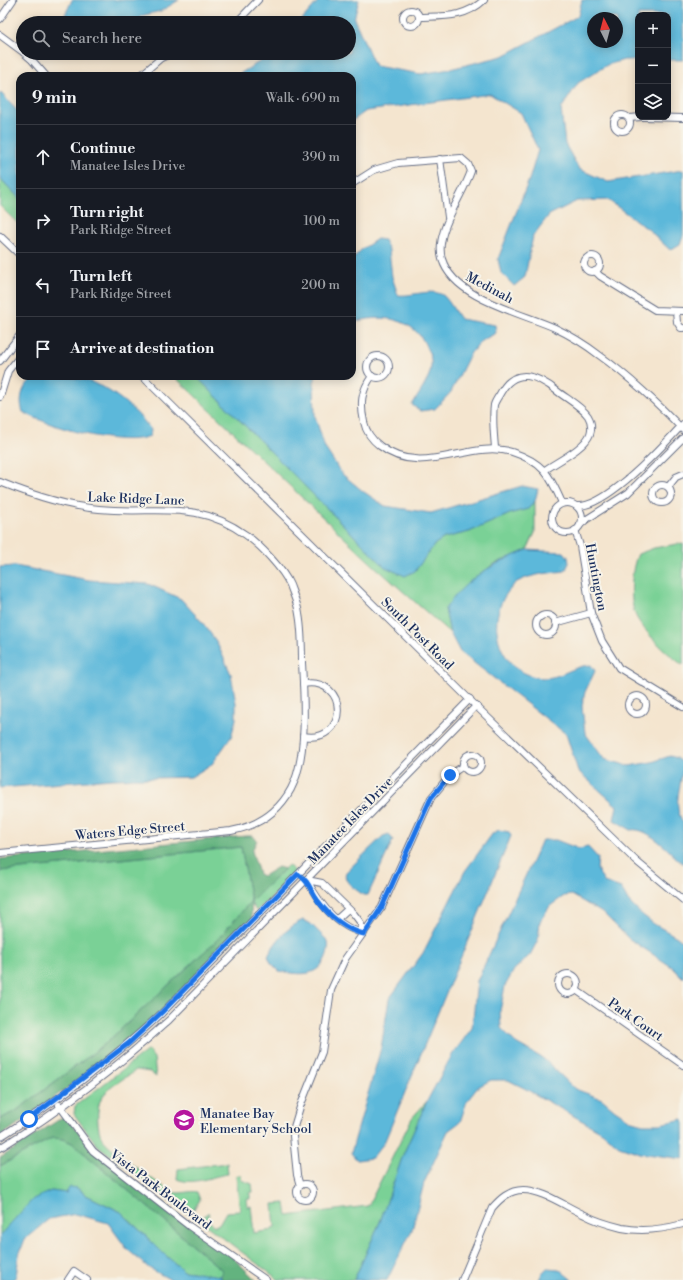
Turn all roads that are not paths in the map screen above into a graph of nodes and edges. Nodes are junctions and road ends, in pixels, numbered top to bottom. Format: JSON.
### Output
{"nodes":[{"id":1,"x":13,"y":0,"type":"edge"},
{"id":2,"x":258,"y":0,"type":"edge"},
{"id":3,"x":484,"y":0,"type":"edge"},
{"id":4,"x":243,"y":16,"type":"edge"},
{"id":5,"x":420,"y":17,"type":"dead end"},
{"id":6,"x":0,"y":19,"type":"edge"},
{"id":7,"x":0,"y":35,"type":"edge"},
{"id":8,"x":16,"y":48,"type":"edge"},
{"id":9,"x":32,"y":60,"type":"edge"},
{"id":10,"x":159,"y":60,"type":"edge"},
{"id":11,"x":42,"y":72,"type":"edge"},
{"id":12,"x":145,"y":72,"type":"edge"},
{"id":13,"x":635,"y":117,"type":"edge"},
{"id":14,"x":629,"y":118,"type":"dead end"},
{"id":15,"x":671,"y":118,"type":"edge"},
{"id":16,"x":683,"y":118,"type":"edge"},
{"id":17,"x":440,"y":159,"type":"junction"},
{"id":18,"x":356,"y":181,"type":"edge"},
{"id":19,"x":448,"y":217,"type":"junction"},
{"id":20,"x":0,"y":236,"type":"edge"},
{"id":21,"x":16,"y":251,"type":"edge"},
{"id":22,"x":595,"y":271,"type":"dead end"},
{"id":23,"x":676,"y":311,"type":"junction"},
{"id":24,"x":683,"y":311,"type":"edge"},
{"id":25,"x":683,"y":328,"type":"edge"},
{"id":26,"x":16,"y":340,"type":"edge"},
{"id":27,"x":0,"y":361,"type":"edge"},
{"id":28,"x":16,"y":361,"type":"edge"},
{"id":29,"x":372,"y":376,"type":"dead end"},
{"id":30,"x":146,"y":380,"type":"edge"},
{"id":31,"x":1,"y":386,"type":"edge"},
{"id":32,"x":0,"y":397,"type":"edge"},
{"id":33,"x":682,"y":427,"type":"edge"},
{"id":34,"x":683,"y":438,"type":"edge"},
{"id":35,"x":495,"y":448,"type":"junction"},
{"id":36,"x":545,"y":470,"type":"junction"},
{"id":37,"x":683,"y":474,"type":"edge"},
{"id":38,"x":0,"y":482,"type":"edge"},
{"id":39,"x":668,"y":487,"type":"dead end"},
{"id":40,"x":562,"y":503,"type":"junction"},
{"id":41,"x":576,"y":506,"type":"junction"},
{"id":42,"x":577,"y":528,"type":"junction"},
{"id":43,"x":591,"y":613,"type":"junction"},
{"id":44,"x":555,"y":623,"type":"dead end"},
{"id":45,"x":303,"y":684,"type":"junction"},
{"id":46,"x":647,"y":684,"type":"junction"},
{"id":47,"x":640,"y":696,"type":"dead end"},
{"id":48,"x":470,"y":699,"type":"junction"},
{"id":49,"x":476,"y":706,"type":"junction"},
{"id":50,"x":683,"y":707,"type":"edge"},
{"id":51,"x":303,"y":736,"type":"junction"},
{"id":52,"x":463,"y":766,"type":"dead end"},
{"id":53,"x":260,"y":822,"type":"joint"},
{"id":54,"x":0,"y":853,"type":"edge"},
{"id":55,"x":298,"y":874,"type":"junction"},
{"id":56,"x":307,"y":880,"type":"junction"},
{"id":57,"x":683,"y":900,"type":"edge"},
{"id":58,"x":348,"y":909,"type":"junction"},
{"id":59,"x":337,"y":919,"type":"junction"},
{"id":60,"x":364,"y":934,"type":"junction"},
{"id":61,"x":192,"y":983,"type":"junction"},
{"id":62,"x":199,"y":990,"type":"junction"},
{"id":63,"x":576,"y":990,"type":"dead end"},
{"id":64,"x":683,"y":1065,"type":"edge"},
{"id":65,"x":55,"y":1101,"type":"junction"},
{"id":66,"x":61,"y":1108,"type":"junction"},
{"id":67,"x":0,"y":1137,"type":"edge"},
{"id":68,"x":0,"y":1148,"type":"edge"},
{"id":69,"x":300,"y":1186,"type":"dead end"},
{"id":70,"x":683,"y":1224,"type":"edge"},
{"id":71,"x":68,"y":1280,"type":"edge"},
{"id":72,"x":87,"y":1280,"type":"edge"},
{"id":73,"x":266,"y":1280,"type":"edge"},
{"id":74,"x":462,"y":1280,"type":"edge"}],
"edges":[{"from":1,"to":6,"type":"street"},
{"from":2,"to":4,"type":"street"},
{"from":3,"to":5,"type":"street"},
{"from":7,"to":8,"type":"street"},
{"from":9,"to":11,"type":"street"},
{"from":10,"to":12,"type":"street"},
{"from":13,"to":14,"type":"street"},
{"from":15,"to":16,"type":"street"},
{"from":17,"to":18,"type":"street","name":"Medinah"},
{"from":17,"to":19,"type":"street"},
{"from":17,"to":19,"type":"street","name":"Medinah"},
{"from":19,"to":33,"type":"street","name":"Medinah"},
{"from":20,"to":21,"type":"street"},
{"from":22,"to":23,"type":"street"},
{"from":23,"to":24,"type":"street"},
{"from":23,"to":25,"type":"street"},
{"from":26,"to":27,"type":"street"},
{"from":28,"to":31,"type":"street"},
{"from":29,"to":35,"type":"street"},
{"from":30,"to":48,"type":"street","name":"South Post Road"},
{"from":31,"to":32,"type":"street"},
{"from":33,"to":41,"type":"street"},
{"from":34,"to":42,"type":"street"},
{"from":35,"to":36,"type":"street"},
{"from":35,"to":36,"type":"street"},
{"from":36,"to":40,"type":"street"},
{"from":37,"to":39,"type":"street"},
{"from":38,"to":45,"type":"street","name":"Lake Ridge Lane"},
{"from":40,"to":41,"type":"street"},
{"from":40,"to":42,"type":"street"},
{"from":41,"to":42,"type":"street"},
{"from":42,"to":43,"type":"street","name":"Huntington"},
{"from":43,"to":44,"type":"street"},
{"from":43,"to":46,"type":"street","name":"Huntington"},
{"from":45,"to":51,"type":"street","name":"Lake Ridge Lane"},
{"from":45,"to":51,"type":"street"},
{"from":46,"to":47,"type":"street"},
{"from":46,"to":50,"type":"street","name":"Huntington"},
{"from":48,"to":49,"type":"street","name":"South Post Road"},
{"from":48,"to":55,"type":"street","name":"Manatee Isles Drive"},
{"from":49,"to":56,"type":"street","name":"Manatee Isles Drive"},
{"from":49,"to":57,"type":"street","name":"South Post Road"},
{"from":51,"to":53,"type":"street","name":"Lake Ridge Lane"},
{"from":52,"to":60,"type":"street"},
{"from":53,"to":54,"type":"street","name":"Waters Edge Street"},
{"from":55,"to":56,"type":"street"},
{"from":55,"to":61,"type":"street","name":"Manatee Isles Drive"},
{"from":56,"to":58,"type":"street"},
{"from":56,"to":59,"type":"street"},
{"from":56,"to":62,"type":"street","name":"Manatee Isles Drive"},
{"from":58,"to":59,"type":"street"},
{"from":58,"to":60,"type":"street"},
{"from":59,"to":60,"type":"street"},
{"from":60,"to":69,"type":"street"},
{"from":61,"to":62,"type":"street"},
{"from":61,"to":65,"type":"street","name":"Manatee Isles Drive"},
{"from":62,"to":66,"type":"street","name":"Manatee Isles Drive"},
{"from":63,"to":64,"type":"street","name":"Park Court"},
{"from":65,"to":66,"type":"street","name":"Vista Park Boulevard"},
{"from":65,"to":67,"type":"street","name":"Manatee Isles Drive"},
{"from":66,"to":68,"type":"street","name":"Manatee Isles Drive"},
{"from":66,"to":73,"type":"street","name":"Vista Park Boulevard"},
{"from":70,"to":74,"type":"street"},
{"from":71,"to":72,"type":"street"}]}
